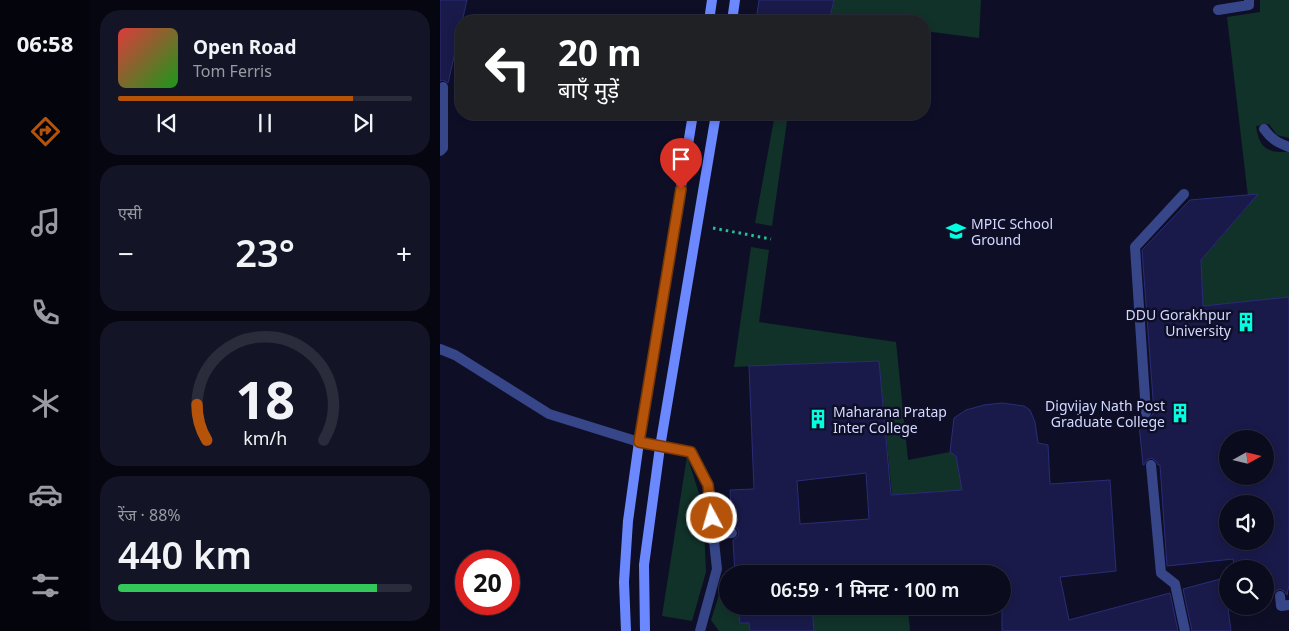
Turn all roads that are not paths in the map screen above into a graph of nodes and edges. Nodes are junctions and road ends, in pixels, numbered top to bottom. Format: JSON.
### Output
{"nodes":[{"id":1,"x":712,"y":0,"type":"edge"},
{"id":2,"x":736,"y":0,"type":"edge"},
{"id":3,"x":1249,"y":0,"type":"edge"},
{"id":4,"x":1218,"y":10,"type":"dead end"},
{"id":5,"x":710,"y":15,"type":"edge"},
{"id":6,"x":733,"y":15,"type":"edge"},
{"id":7,"x":443,"y":87,"type":"dead end"},
{"id":8,"x":692,"y":120,"type":"edge"},
{"id":9,"x":715,"y":120,"type":"edge"},
{"id":10,"x":1264,"y":129,"type":"dead end"},
{"id":11,"x":1289,"y":147,"type":"edge"},
{"id":12,"x":440,"y":151,"type":"edge"},
{"id":13,"x":1184,"y":194,"type":"dead end"},
{"id":14,"x":440,"y":349,"type":"edge"},
{"id":15,"x":1146,"y":413,"type":"dead end"},
{"id":16,"x":639,"y":442,"type":"junction"},
{"id":17,"x":660,"y":447,"type":"junction"},
{"id":18,"x":1151,"y":465,"type":"dead end"},
{"id":19,"x":732,"y":533,"type":"dead end"},
{"id":20,"x":714,"y":534,"type":"junction"},
{"id":21,"x":1280,"y":596,"type":"dead end"},
{"id":22,"x":1289,"y":605,"type":"edge"},
{"id":23,"x":626,"y":631,"type":"edge"},
{"id":24,"x":645,"y":631,"type":"edge"},
{"id":25,"x":700,"y":631,"type":"edge"},
{"id":26,"x":1185,"y":631,"type":"edge"}],
"edges":[{"from":1,"to":5,"type":"main road"},
{"from":2,"to":6,"type":"main road"},
{"from":3,"to":4,"type":"lane"},
{"from":7,"to":12,"type":"lane"},
{"from":8,"to":16,"type":"main road"},
{"from":9,"to":17,"type":"main road"},
{"from":10,"to":11,"type":"lane"},
{"from":13,"to":15,"type":"lane"},
{"from":14,"to":16,"type":"lane"},
{"from":16,"to":17,"type":"lane"},
{"from":16,"to":23,"type":"main road"},
{"from":17,"to":20,"type":"lane"},
{"from":17,"to":24,"type":"main road"},
{"from":18,"to":26,"type":"lane"},
{"from":19,"to":20,"type":"lane"},
{"from":20,"to":25,"type":"lane"},
{"from":21,"to":22,"type":"lane"}]}
